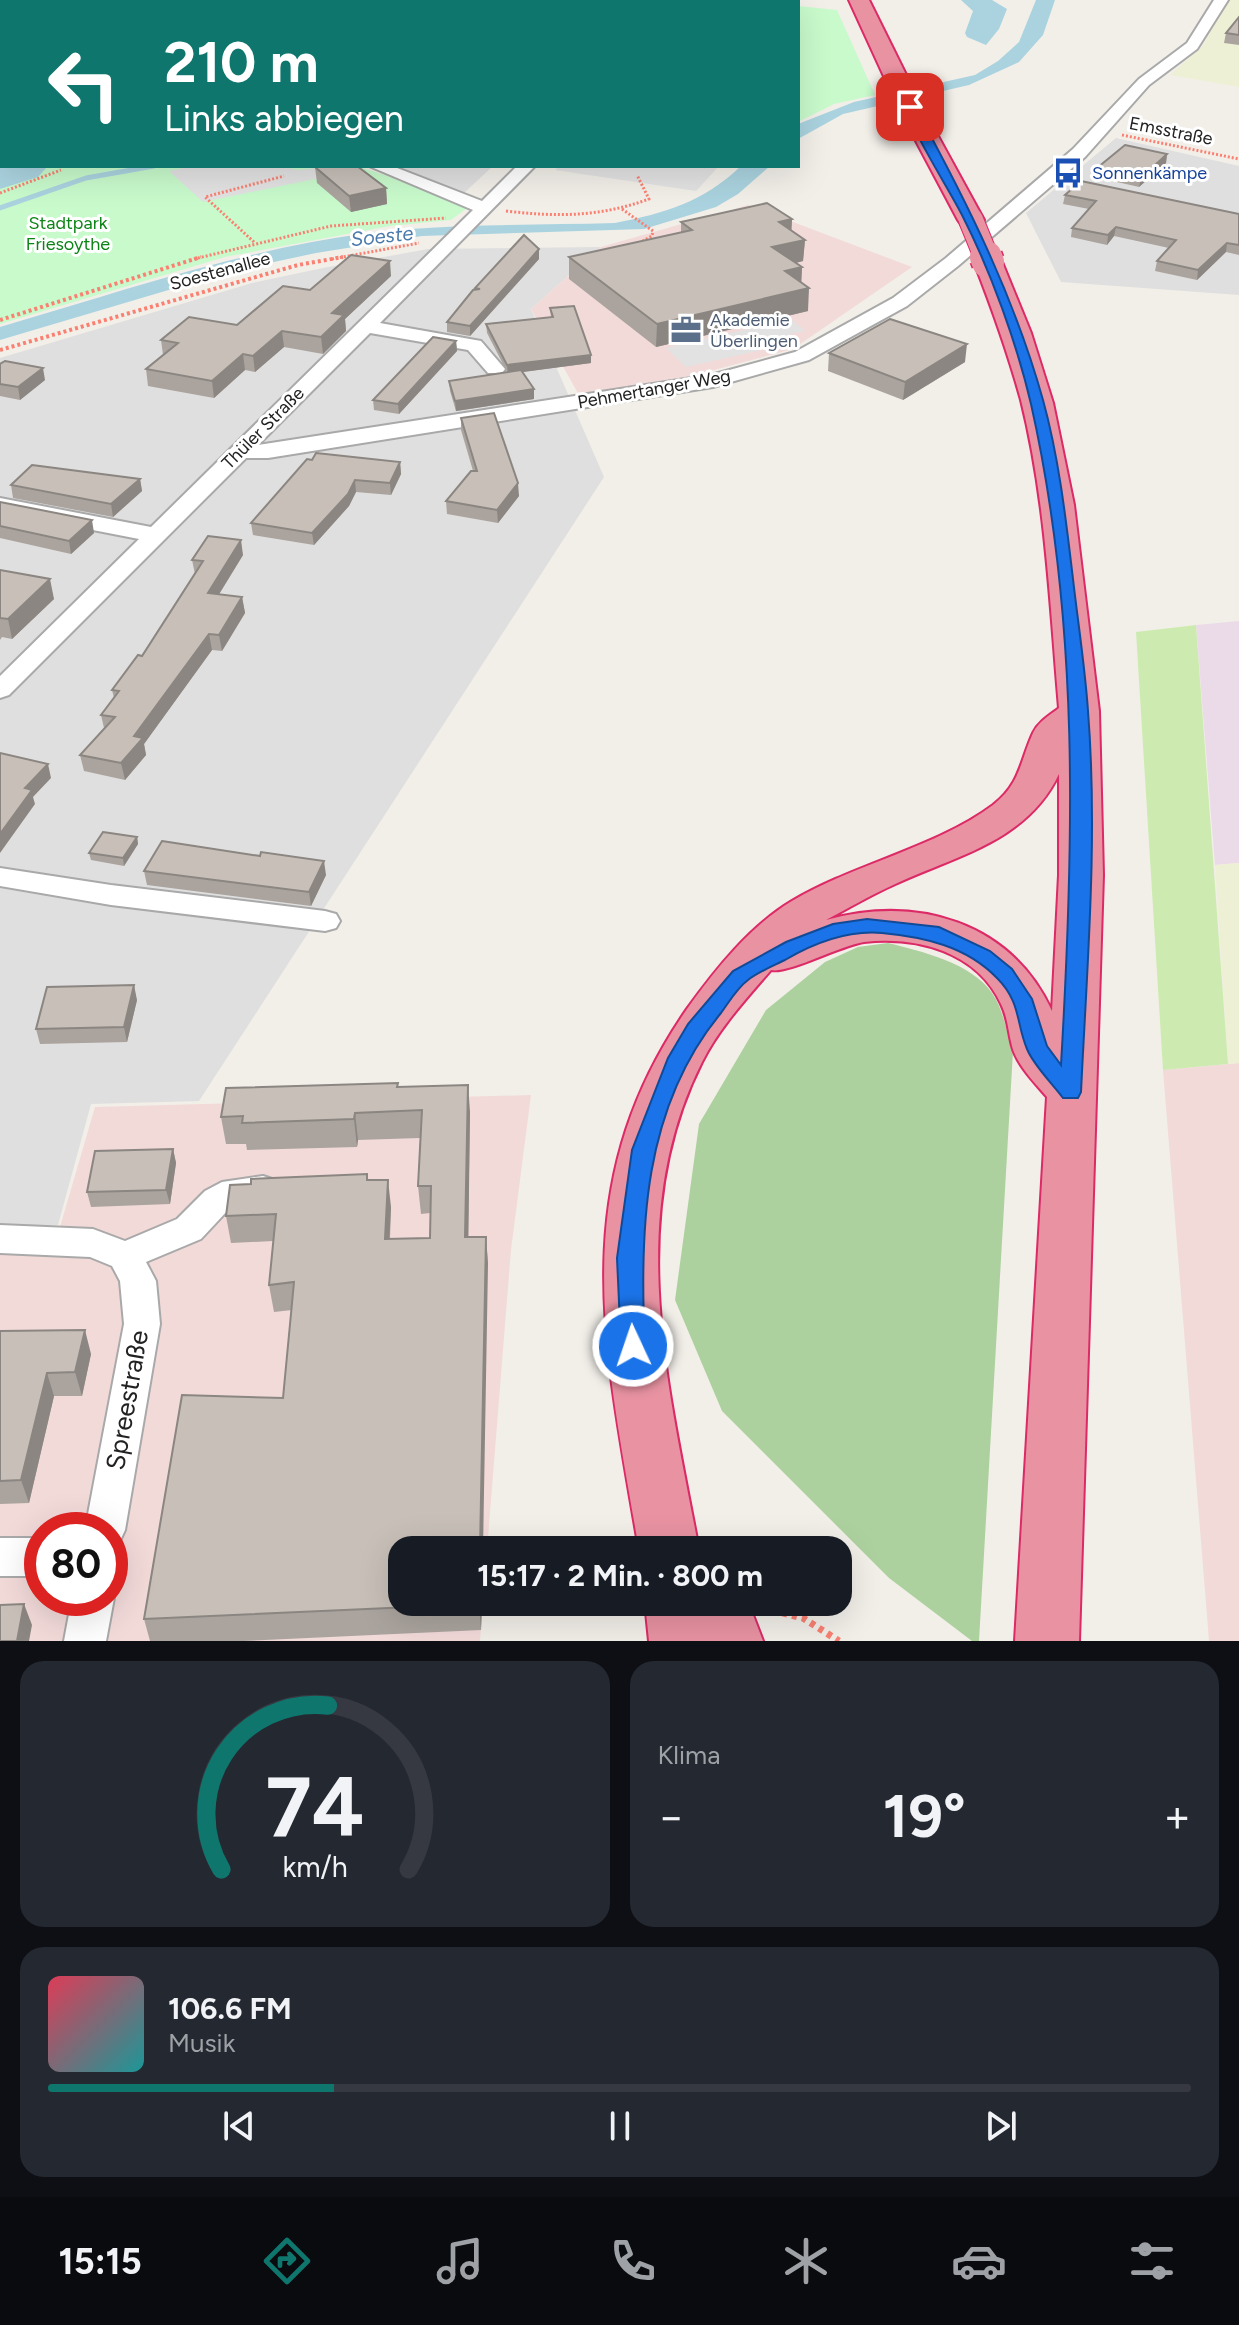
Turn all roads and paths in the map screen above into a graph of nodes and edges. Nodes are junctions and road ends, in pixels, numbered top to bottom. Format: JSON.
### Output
{"nodes":[{"id":1,"x":859,"y":0,"type":"edge"},
{"id":2,"x":1221,"y":0,"type":"edge"},
{"id":3,"x":1098,"y":132,"type":"junction"},
{"id":4,"x":1239,"y":159,"type":"edge"},
{"id":5,"x":58,"y":168,"type":"edge"},
{"id":6,"x":382,"y":168,"type":"edge"},
{"id":7,"x":525,"y":168,"type":"edge"},
{"id":8,"x":637,"y":175,"type":"dead end"},
{"id":9,"x":284,"y":176,"type":"dead end"},
{"id":10,"x":1053,"y":176,"type":"junction"},
{"id":11,"x":1079,"y":182,"type":"edge"},
{"id":12,"x":0,"y":193,"type":"edge"},
{"id":13,"x":485,"y":208,"type":"junction"},
{"id":14,"x":622,"y":209,"type":"junction"},
{"id":15,"x":450,"y":218,"type":"dead end"},
{"id":16,"x":454,"y":239,"type":"junction"},
{"id":17,"x":255,"y":242,"type":"junction"},
{"id":18,"x":631,"y":247,"type":"edge"},
{"id":19,"x":0,"y":320,"type":"edge"},
{"id":20,"x":366,"y":326,"type":"junction"},
{"id":21,"x":0,"y":350,"type":"edge"},
{"id":22,"x":495,"y":369,"type":"dead end"},
{"id":23,"x":240,"y":451,"type":"junction"},
{"id":24,"x":0,"y":505,"type":"edge"},
{"id":25,"x":155,"y":535,"type":"junction"},
{"id":26,"x":0,"y":690,"type":"edge"},
{"id":27,"x":1079,"y":711,"type":"junction"},
{"id":28,"x":0,"y":877,"type":"edge"},
{"id":29,"x":325,"y":921,"type":"dead end"},
{"id":30,"x":740,"y":976,"type":"junction"},
{"id":31,"x":1071,"y":1092,"type":"junction"},
{"id":32,"x":300,"y":1187,"type":"edge"},
{"id":33,"x":0,"y":1239,"type":"edge"},
{"id":34,"x":125,"y":1256,"type":"junction"},
{"id":35,"x":661,"y":1491,"type":"junction"},
{"id":36,"x":108,"y":1512,"type":"edge"},
{"id":37,"x":667,"y":1536,"type":"edge"},
{"id":38,"x":684,"y":1536,"type":"edge"},
{"id":39,"x":0,"y":1557,"type":"edge"},
{"id":40,"x":24,"y":1557,"type":"edge"},
{"id":41,"x":90,"y":1616,"type":"edge"},
{"id":42,"x":678,"y":1616,"type":"edge"},
{"id":43,"x":722,"y":1616,"type":"edge"},
{"id":44,"x":85,"y":1641,"type":"edge"},
{"id":45,"x":681,"y":1641,"type":"edge"},
{"id":46,"x":731,"y":1641,"type":"edge"},
{"id":47,"x":1047,"y":1641,"type":"edge"}],
"edges":[{"from":1,"to":27,"type":"highway","bridge":true},
{"from":2,"to":3,"type":"street","name":"Pehmertanger Weg"},
{"from":3,"to":4,"type":"path","name":"Emsstraße"},
{"from":3,"to":10,"type":"street","name":"Pehmertanger Weg"},
{"from":5,"to":12,"type":"path"},
{"from":6,"to":13,"type":"street"},
{"from":7,"to":13,"type":"street","name":"Thüler Straße"},
{"from":8,"to":14,"type":"path"},
{"from":9,"to":17,"type":"path"},
{"from":10,"to":11,"type":"street"},
{"from":10,"to":23,"type":"street","name":"Pehmertanger Weg"},
{"from":13,"to":14,"type":"path"},
{"from":13,"to":16,"type":"street","name":"Thüler Straße"},
{"from":14,"to":18,"type":"path"},
{"from":15,"to":17,"type":"path"},
{"from":16,"to":20,"type":"street","name":"Thüler Straße"},
{"from":16,"to":21,"type":"path","name":"Soestenallee"},
{"from":17,"to":19,"type":"path"},
{"from":20,"to":22,"type":"street"},
{"from":20,"to":23,"type":"street","name":"Thüler Straße"},
{"from":23,"to":25,"type":"street","name":"Thüler Straße"},
{"from":24,"to":25,"type":"street"},
{"from":25,"to":26,"type":"street","name":"Thüler Straße"},
{"from":27,"to":30,"type":"highway"},
{"from":27,"to":31,"type":"highway"},
{"from":28,"to":29,"type":"street"},
{"from":30,"to":31,"type":"highway"},
{"from":30,"to":35,"type":"highway"},
{"from":31,"to":47,"type":"highway"},
{"from":32,"to":34,"type":"street"},
{"from":33,"to":34,"type":"street"},
{"from":34,"to":36,"type":"street","name":"Spreestraße"},
{"from":35,"to":37,"type":"highway"},
{"from":35,"to":38,"type":"highway"},
{"from":39,"to":40,"type":"street"},
{"from":41,"to":44,"type":"street"},
{"from":42,"to":45,"type":"highway"},
{"from":43,"to":46,"type":"highway"}]}
